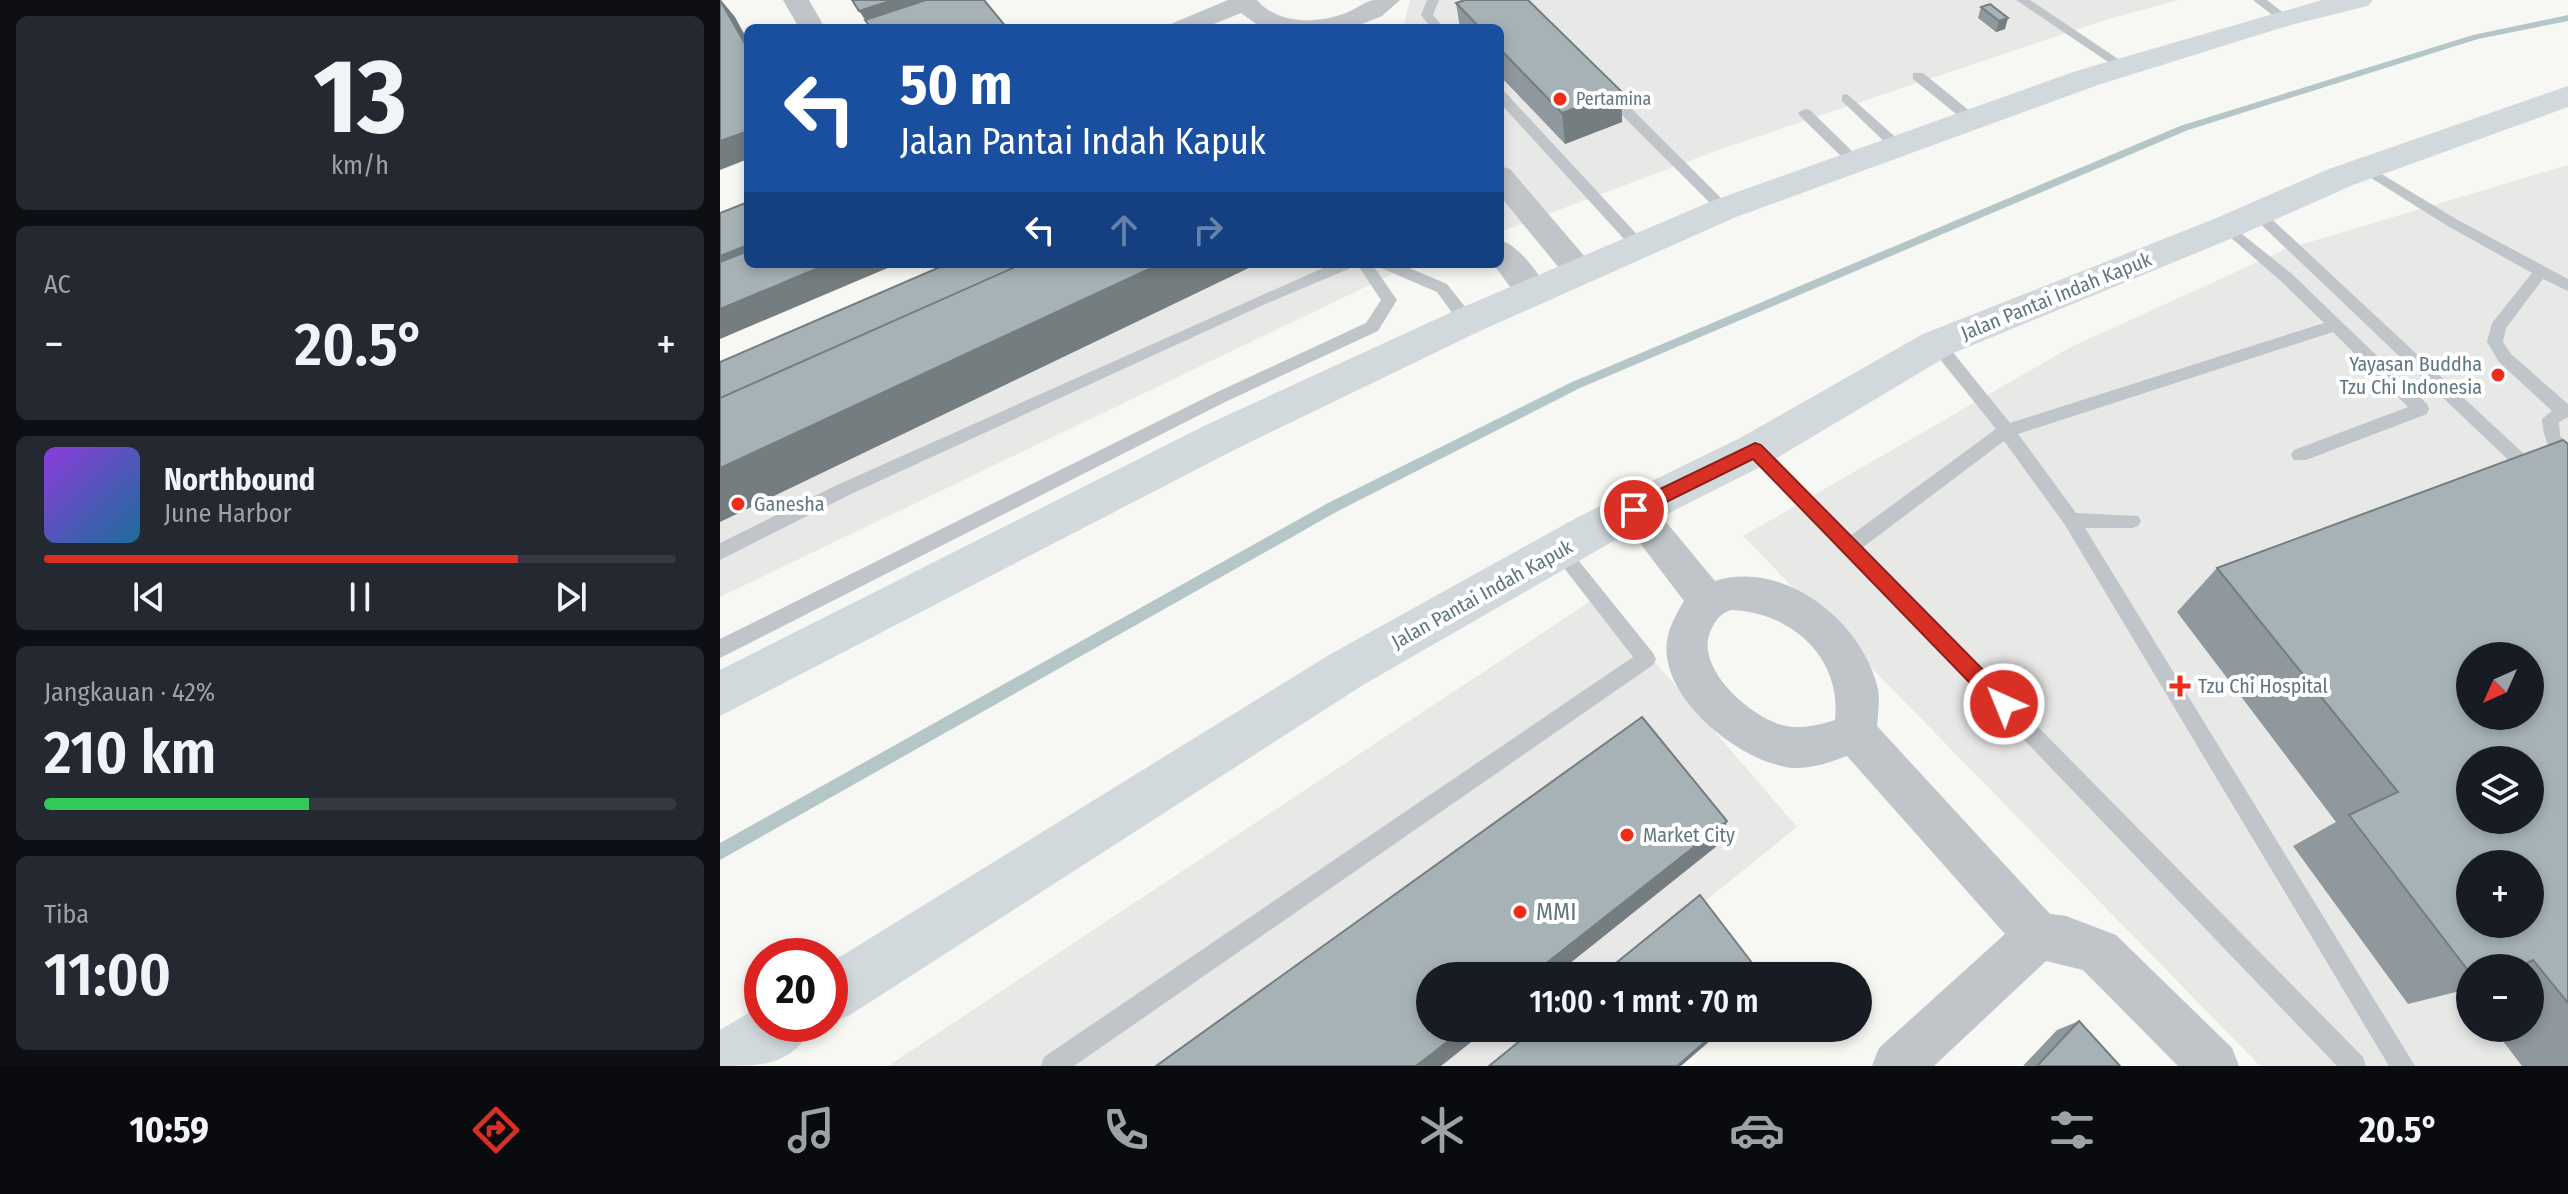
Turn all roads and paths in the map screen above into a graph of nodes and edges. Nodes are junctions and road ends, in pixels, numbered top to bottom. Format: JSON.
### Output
{"nodes":[{"id":1,"x":796,"y":0,"type":"edge"},
{"id":2,"x":1387,"y":0,"type":"edge"},
{"id":3,"x":1433,"y":0,"type":"edge"},
{"id":4,"x":2022,"y":0,"type":"edge"},
{"id":5,"x":1245,"y":1,"type":"edge"},
{"id":6,"x":2308,"y":5,"type":"edge"},
{"id":7,"x":1369,"y":22,"type":"edge"},
{"id":8,"x":810,"y":24,"type":"edge"},
{"id":9,"x":1191,"y":24,"type":"edge"},
{"id":10,"x":1276,"y":24,"type":"edge"},
{"id":11,"x":1339,"y":24,"type":"edge"},
{"id":12,"x":1435,"y":24,"type":"edge"},
{"id":13,"x":2124,"y":67,"type":"junction"},
{"id":14,"x":1591,"y":76,"type":"edge"},
{"id":15,"x":1918,"y":76,"type":"dead end"},
{"id":16,"x":2568,"y":96,"type":"edge"},
{"id":17,"x":1847,"y":98,"type":"dead end"},
{"id":18,"x":1504,"y":99,"type":"edge"},
{"id":19,"x":1805,"y":113,"type":"dead end"},
{"id":20,"x":1971,"y":119,"type":"junction"},
{"id":21,"x":1897,"y":146,"type":"junction"},
{"id":22,"x":1854,"y":161,"type":"junction"},
{"id":23,"x":2365,"y":168,"type":"junction"},
{"id":24,"x":1504,"y":181,"type":"edge"},
{"id":25,"x":1724,"y":209,"type":"junction"},
{"id":26,"x":2241,"y":220,"type":"junction"},
{"id":27,"x":1639,"y":246,"type":"junction"},
{"id":28,"x":1504,"y":256,"type":"edge"},
{"id":29,"x":1336,"y":268,"type":"edge"},
{"id":30,"x":1367,"y":268,"type":"edge"},
{"id":31,"x":1395,"y":268,"type":"edge"},
{"id":32,"x":1580,"y":272,"type":"junction"},
{"id":33,"x":2540,"y":273,"type":"junction"},
{"id":34,"x":2568,"y":286,"type":"edge"},
{"id":35,"x":1533,"y":292,"type":"junction"},
{"id":36,"x":1467,"y":321,"type":"junction"},
{"id":37,"x":2337,"y":325,"type":"junction"},
{"id":38,"x":1937,"y":344,"type":"junction"},
{"id":39,"x":2566,"y":411,"type":"edge"},
{"id":40,"x":2006,"y":431,"type":"junction"},
{"id":41,"x":1755,"y":450,"type":"junction"},
{"id":42,"x":2300,"y":455,"type":"dead end"},
{"id":43,"x":2568,"y":455,"type":"edge"},
{"id":44,"x":2568,"y":506,"type":"edge"},
{"id":45,"x":1634,"y":510,"type":"junction"},
{"id":46,"x":2071,"y":520,"type":"junction"},
{"id":47,"x":2132,"y":521,"type":"dead end"},
{"id":48,"x":1851,"y":546,"type":"junction"},
{"id":49,"x":1560,"y":550,"type":"junction"},
{"id":50,"x":720,"y":552,"type":"edge"},
{"id":51,"x":1708,"y":601,"type":"junction"},
{"id":52,"x":720,"y":649,"type":"edge"},
{"id":53,"x":720,"y":694,"type":"edge"},
{"id":54,"x":1855,"y":733,"type":"junction"},
{"id":55,"x":2038,"y":936,"type":"junction"},
{"id":56,"x":848,"y":984,"type":"edge"},
{"id":57,"x":755,"y":1042,"type":"edge"},
{"id":58,"x":720,"y":1064,"type":"edge"},
{"id":59,"x":1053,"y":1066,"type":"edge"},
{"id":60,"x":1897,"y":1066,"type":"edge"},
{"id":61,"x":2214,"y":1066,"type":"edge"},
{"id":62,"x":2354,"y":1066,"type":"edge"},
{"id":63,"x":2403,"y":1066,"type":"edge"}],
"edges":[{"from":1,"to":8,"type":"street"},
{"from":2,"to":7,"type":"street"},
{"from":3,"to":12,"type":"lane"},
{"from":4,"to":13,"type":"lane"},
{"from":5,"to":9,"type":"street"},
{"from":5,"to":10,"type":"street"},
{"from":6,"to":13,"type":"main road"},
{"from":7,"to":11,"type":"street"},
{"from":13,"to":20,"type":"main road"},
{"from":14,"to":25,"type":"lane"},
{"from":15,"to":20,"type":"lane"},
{"from":16,"to":23,"type":"main road","name":"Jalan Pantai Indah Kapuk"},
{"from":17,"to":21,"type":"lane"},
{"from":18,"to":27,"type":"lane"},
{"from":19,"to":22,"type":"lane"},
{"from":20,"to":21,"type":"main road"},
{"from":21,"to":22,"type":"main road"},
{"from":22,"to":25,"type":"main road"},
{"from":23,"to":26,"type":"main road","name":"Jalan Pantai Indah Kapuk"},
{"from":23,"to":33,"type":"lane"},
{"from":24,"to":32,"type":"street"},
{"from":25,"to":27,"type":"main road"},
{"from":26,"to":37,"type":"lane"},
{"from":26,"to":38,"type":"main road","name":"Jalan Pantai Indah Kapuk"},
{"from":26,"to":44,"type":"lane"},
{"from":27,"to":32,"type":"main road"},
{"from":28,"to":35,"type":"street"},
{"from":29,"to":50,"type":"lane"},
{"from":30,"to":52,"type":"lane"},
{"from":31,"to":36,"type":"lane"},
{"from":32,"to":35,"type":"main road"},
{"from":33,"to":34,"type":"lane"},
{"from":33,"to":39,"type":"lane"},
{"from":35,"to":36,"type":"main road"},
{"from":36,"to":53,"type":"main road"},
{"from":37,"to":40,"type":"lane"},
{"from":37,"to":42,"type":"lane"},
{"from":38,"to":40,"type":"lane"},
{"from":38,"to":41,"type":"main road","name":"Jalan Pantai Indah Kapuk"},
{"from":39,"to":43,"type":"lane"},
{"from":40,"to":46,"type":"lane"},
{"from":40,"to":48,"type":"lane"},
{"from":41,"to":45,"type":"main road","name":"Jalan Pantai Indah Kapuk"},
{"from":41,"to":48,"type":"lane"},
{"from":45,"to":49,"type":"main road","name":"Jalan Pantai Indah Kapuk"},
{"from":45,"to":51,"type":"street"},
{"from":46,"to":47,"type":"lane"},
{"from":46,"to":63,"type":"lane"},
{"from":48,"to":62,"type":"lane"},
{"from":49,"to":56,"type":"main road","name":"Jalan Pantai Indah Kapuk"},
{"from":49,"to":59,"type":"lane"},
{"from":51,"to":54,"type":"street"},
{"from":51,"to":54,"type":"street"},
{"from":54,"to":55,"type":"street"},
{"from":55,"to":60,"type":"street"},
{"from":55,"to":61,"type":"street"},
{"from":57,"to":58,"type":"main road"}]}
